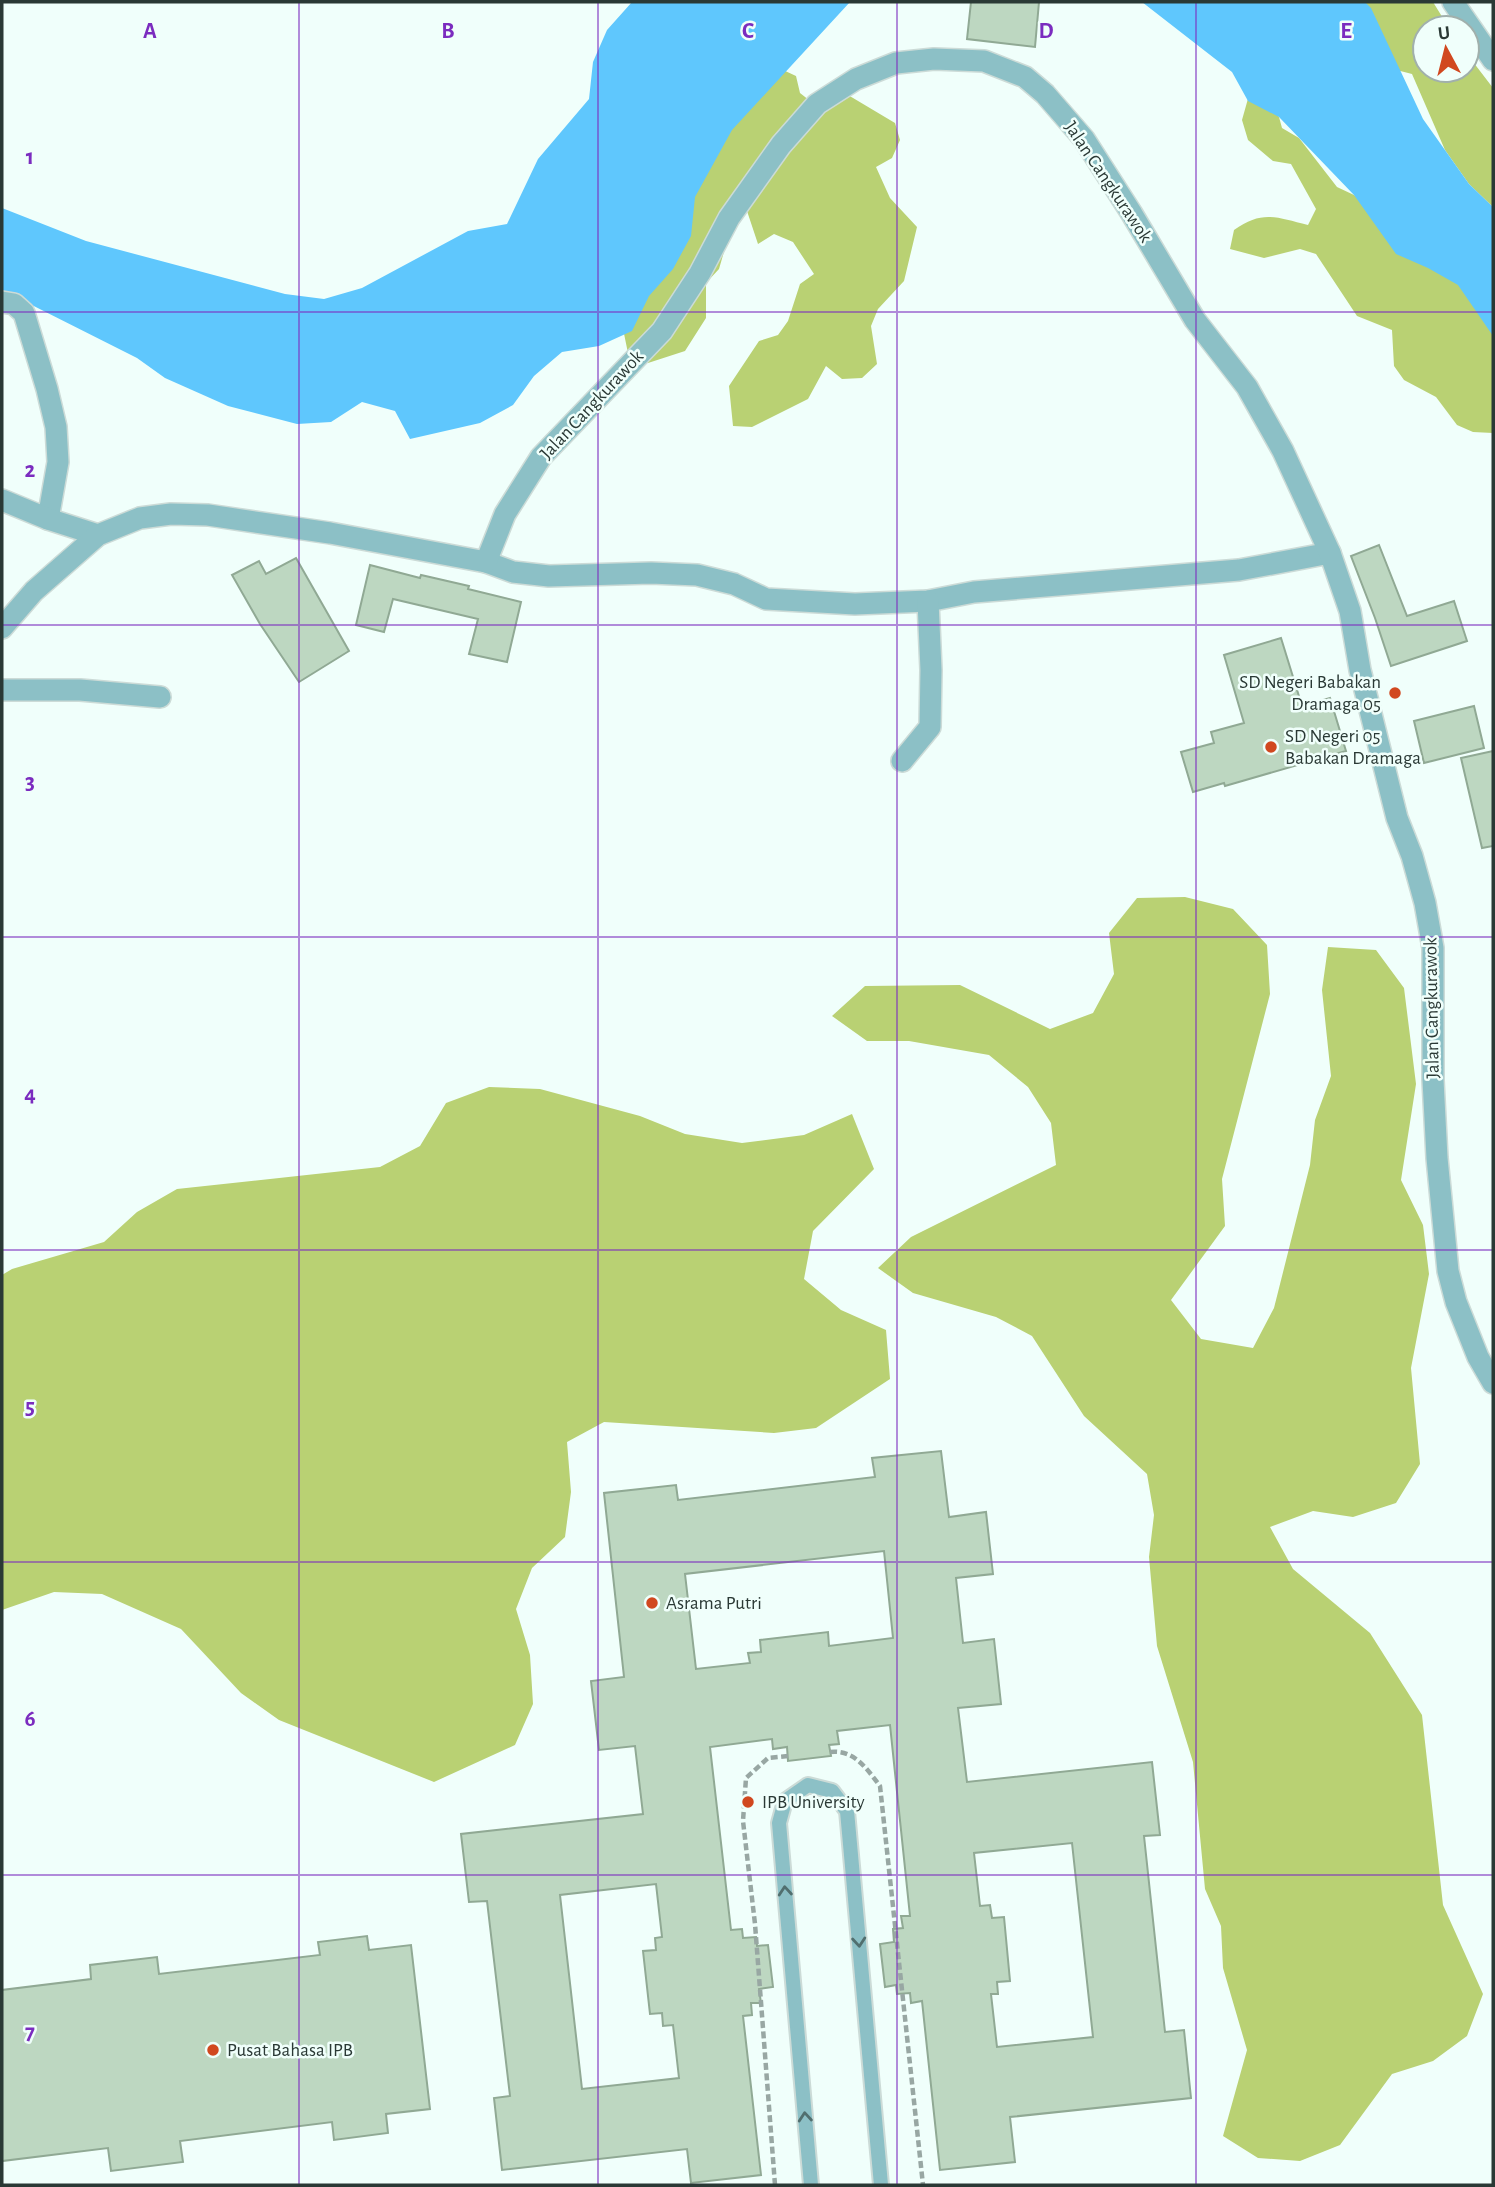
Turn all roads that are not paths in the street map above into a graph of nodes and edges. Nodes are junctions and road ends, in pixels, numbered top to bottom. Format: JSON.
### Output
{"nodes":[{"id":1,"x":1453,"y":2,"type":"edge"},
{"id":2,"x":1493,"y":60,"type":"edge"},
{"id":3,"x":2,"y":302,"type":"edge"},
{"id":4,"x":2,"y":500,"type":"edge"},
{"id":5,"x":48,"y":519,"type":"junction"},
{"id":6,"x":98,"y":535,"type":"junction"},
{"id":7,"x":1330,"y":553,"type":"junction"},
{"id":8,"x":486,"y":562,"type":"junction"},
{"id":9,"x":928,"y":601,"type":"junction"},
{"id":10,"x":2,"y":628,"type":"edge"},
{"id":11,"x":2,"y":690,"type":"edge"},
{"id":12,"x":160,"y":697,"type":"dead end"},
{"id":13,"x":902,"y":761,"type":"dead end"},
{"id":14,"x":1493,"y":1383,"type":"edge"},
{"id":15,"x":811,"y":2185,"type":"edge"},
{"id":16,"x":881,"y":2185,"type":"edge"}],
"edges":[{"from":1,"to":2,"type":"street"},
{"from":3,"to":5,"type":"street"},
{"from":4,"to":5,"type":"street"},
{"from":5,"to":6,"type":"street"},
{"from":6,"to":8,"type":"street"},
{"from":6,"to":10,"type":"street"},
{"from":7,"to":8,"type":"street","name":"Jalan Cangkurawok"},
{"from":7,"to":9,"type":"street"},
{"from":7,"to":14,"type":"street","name":"Jalan Cangkurawok"},
{"from":8,"to":9,"type":"street"},
{"from":9,"to":13,"type":"street"},
{"from":11,"to":12,"type":"street"},
{"from":15,"to":16,"type":"lane","one_way":true}]}
